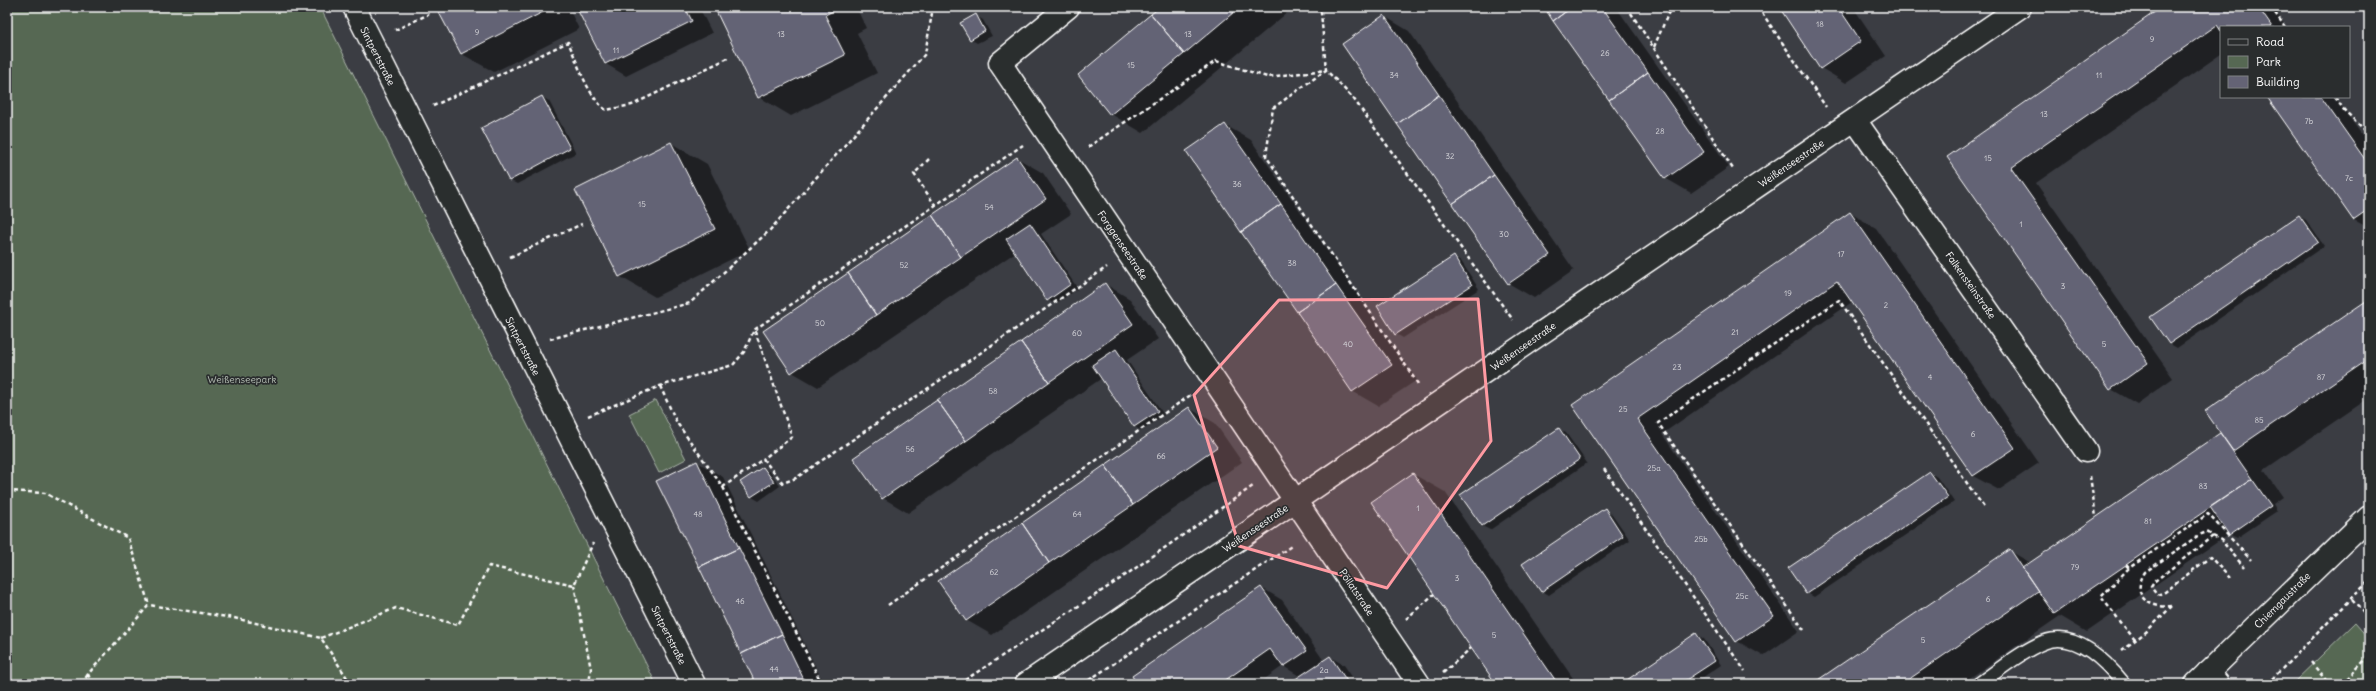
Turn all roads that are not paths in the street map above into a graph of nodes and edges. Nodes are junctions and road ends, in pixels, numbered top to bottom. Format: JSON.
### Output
{"nodes":[{"id":1,"x":354,"y":7,"type":"edge"},
{"id":2,"x":1068,"y":7,"type":"edge"},
{"id":3,"x":2020,"y":7,"type":"edge"},
{"id":4,"x":1848,"y":124,"type":"junction"},
{"id":5,"x":2086,"y":451,"type":"road end"},
{"id":6,"x":1295,"y":501,"type":"junction"},
{"id":7,"x":2369,"y":517,"type":"edge"},
{"id":8,"x":2207,"y":680,"type":"edge"},
{"id":9,"x":694,"y":684,"type":"edge"},
{"id":10,"x":1026,"y":684,"type":"edge"},
{"id":11,"x":1419,"y":684,"type":"edge"},
{"id":12,"x":1979,"y":684,"type":"edge"},
{"id":13,"x":2124,"y":684,"type":"edge"}],
"edges":[{"from":1,"to":9,"type":"street","name":"Sintpertstraße"},
{"from":2,"to":6,"type":"street","name":"Forggenseestraße"},
{"from":3,"to":4,"type":"street","name":"Weißenseestraße"},
{"from":4,"to":5,"type":"street","name":"Falkensteinstraße"},
{"from":4,"to":6,"type":"street","name":"Weißenseestraße"},
{"from":6,"to":10,"type":"street","name":"Weißenseestraße"},
{"from":6,"to":11,"type":"street","name":"Pöllatstraße"},
{"from":7,"to":8,"type":"street","name":"Chiemgaustraße"},
{"from":12,"to":13,"type":"lane"}]}
